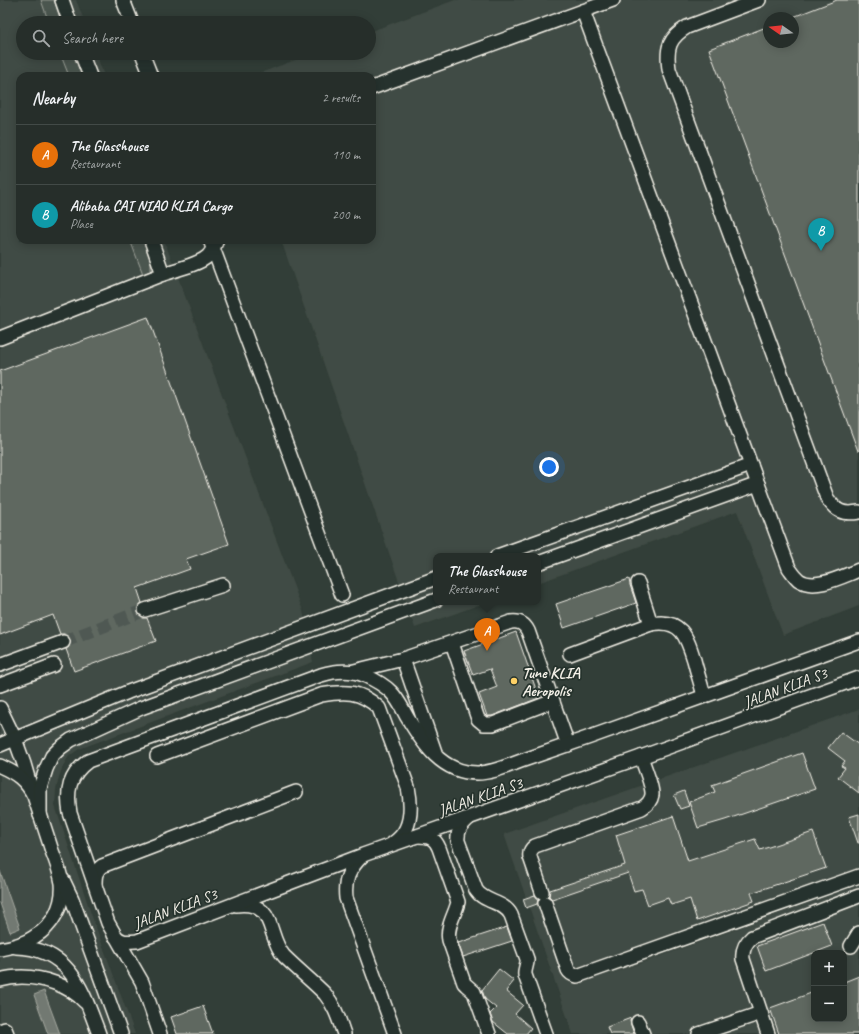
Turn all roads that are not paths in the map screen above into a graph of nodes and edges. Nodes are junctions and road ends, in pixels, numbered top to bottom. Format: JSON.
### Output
{"nodes":[{"id":1,"x":62,"y":0,"type":"edge"},
{"id":2,"x":123,"y":0,"type":"edge"},
{"id":3,"x":613,"y":0,"type":"edge"},
{"id":4,"x":759,"y":0,"type":"edge"},
{"id":5,"x":583,"y":11,"type":"junction"},
{"id":6,"x":68,"y":16,"type":"edge"},
{"id":7,"x":129,"y":16,"type":"edge"},
{"id":8,"x":84,"y":60,"type":"edge"},
{"id":9,"x":145,"y":60,"type":"edge"},
{"id":10,"x":88,"y":72,"type":"edge"},
{"id":11,"x":149,"y":72,"type":"edge"},
{"id":12,"x":376,"y":87,"type":"edge"},
{"id":13,"x":152,"y":244,"type":"edge"},
{"id":14,"x":213,"y":244,"type":"edge"},
{"id":15,"x":213,"y":244,"type":"edge"},
{"id":16,"x":163,"y":274,"type":"junction"},
{"id":17,"x":0,"y":338,"type":"edge"},
{"id":18,"x":751,"y":465,"type":"junction"},
{"id":19,"x":758,"y":484,"type":"junction"},
{"id":20,"x":859,"y":512,"type":"edge"},
{"id":21,"x":505,"y":553,"type":"edge"},
{"id":22,"x":541,"y":562,"type":"edge"},
{"id":23,"x":859,"y":570,"type":"edge"},
{"id":24,"x":433,"y":579,"type":"edge"},
{"id":25,"x":638,"y":583,"type":"dead end"},
{"id":26,"x":223,"y":585,"type":"dead end"},
{"id":27,"x":342,"y":595,"type":"dead end"},
{"id":28,"x":433,"y":601,"type":"edge"},
{"id":29,"x":145,"y":610,"type":"tunnel mouth"},
{"id":30,"x":651,"y":624,"type":"junction"},
{"id":31,"x":859,"y":641,"type":"edge"},
{"id":32,"x":63,"y":642,"type":"tunnel mouth"},
{"id":33,"x":452,"y":643,"type":"junction"},
{"id":34,"x":570,"y":654,"type":"dead end"},
{"id":35,"x":403,"y":659,"type":"junction"},
{"id":36,"x":0,"y":665,"type":"edge"},
{"id":37,"x":54,"y":665,"type":"dead end"},
{"id":38,"x":354,"y":671,"type":"junction"},
{"id":39,"x":859,"y":678,"type":"edge"},
{"id":40,"x":0,"y":685,"type":"edge"},
{"id":41,"x":704,"y":696,"type":"junction"},
{"id":42,"x":553,"y":701,"type":"junction"},
{"id":43,"x":0,"y":708,"type":"edge"},
{"id":44,"x":15,"y":739,"type":"junction"},
{"id":45,"x":0,"y":745,"type":"edge"},
{"id":46,"x":568,"y":745,"type":"junction"},
{"id":47,"x":157,"y":756,"type":"dead end"},
{"id":48,"x":641,"y":757,"type":"junction"},
{"id":49,"x":437,"y":758,"type":"junction"},
{"id":50,"x":0,"y":766,"type":"edge"},
{"id":51,"x":296,"y":792,"type":"dead end"},
{"id":52,"x":34,"y":796,"type":"junction"},
{"id":53,"x":40,"y":814,"type":"junction"},
{"id":54,"x":469,"y":818,"type":"junction"},
{"id":55,"x":418,"y":836,"type":"junction"},
{"id":56,"x":388,"y":847,"type":"junction"},
{"id":57,"x":363,"y":855,"type":"junction"},
{"id":58,"x":58,"y":869,"type":"junction"},
{"id":59,"x":859,"y":876,"type":"edge"},
{"id":60,"x":95,"y":885,"type":"junction"},
{"id":61,"x":859,"y":896,"type":"edge"},
{"id":62,"x":229,"y":906,"type":"junction"},
{"id":63,"x":859,"y":933,"type":"edge"},
{"id":64,"x":114,"y":935,"type":"junction"},
{"id":65,"x":851,"y":946,"type":"dead end"},
{"id":66,"x":4,"y":948,"type":"edge"},
{"id":67,"x":0,"y":980,"type":"edge"},
{"id":68,"x":761,"y":1012,"type":"junction"},
{"id":69,"x":92,"y":1014,"type":"junction"},
{"id":70,"x":99,"y":1034,"type":"edge"},
{"id":71,"x":121,"y":1034,"type":"edge"},
{"id":72,"x":160,"y":1034,"type":"edge"},
{"id":73,"x":344,"y":1034,"type":"edge"},
{"id":74,"x":395,"y":1034,"type":"edge"},
{"id":75,"x":489,"y":1034,"type":"edge"},
{"id":76,"x":546,"y":1034,"type":"edge"},
{"id":77,"x":699,"y":1034,"type":"edge"},
{"id":78,"x":768,"y":1034,"type":"edge"}],
"edges":[{"from":1,"to":6,"type":"street"},
{"from":2,"to":7,"type":"street"},
{"from":3,"to":5,"type":"street"},
{"from":4,"to":20,"type":"street"},
{"from":5,"to":12,"type":"street"},
{"from":5,"to":18,"type":"street"},
{"from":8,"to":10,"type":"street"},
{"from":9,"to":11,"type":"street"},
{"from":13,"to":16,"type":"street"},
{"from":14,"to":16,"type":"street"},
{"from":15,"to":27,"type":"street"},
{"from":16,"to":17,"type":"street"},
{"from":18,"to":19,"type":"street"},
{"from":18,"to":21,"type":"street"},
{"from":19,"to":22,"type":"street"},
{"from":19,"to":23,"type":"street"},
{"from":24,"to":44,"type":"street"},
{"from":25,"to":30,"type":"street"},
{"from":26,"to":29,"type":"street"},
{"from":28,"to":53,"type":"street"},
{"from":30,"to":34,"type":"street"},
{"from":30,"to":41,"type":"street"},
{"from":31,"to":41,"type":"street","name":"JALAN KLIA S3"},
{"from":32,"to":36,"type":"street"},
{"from":33,"to":35,"type":"street"},
{"from":33,"to":42,"type":"street"},
{"from":33,"to":42,"type":"street"},
{"from":35,"to":38,"type":"street"},
{"from":35,"to":49,"type":"street"},
{"from":37,"to":40,"type":"street"},
{"from":38,"to":49,"type":"street","name":"JALAN KLIA S3"},
{"from":38,"to":60,"type":"street"},
{"from":39,"to":48,"type":"street","name":"JALAN KLIA S3"},
{"from":41,"to":46,"type":"street","name":"JALAN KLIA S3"},
{"from":42,"to":46,"type":"street"},
{"from":43,"to":44,"type":"street"},
{"from":44,"to":45,"type":"street"},
{"from":44,"to":52,"type":"street"},
{"from":46,"to":49,"type":"street","name":"JALAN KLIA S3"},
{"from":47,"to":56,"type":"street"},
{"from":48,"to":54,"type":"street","name":"JALAN KLIA S3"},
{"from":48,"to":59,"type":"street"},
{"from":50,"to":52,"type":"street"},
{"from":51,"to":60,"type":"street"},
{"from":52,"to":53,"type":"street"},
{"from":53,"to":58,"type":"street"},
{"from":54,"to":55,"type":"street","name":"JALAN KLIA S3"},
{"from":54,"to":76,"type":"street"},
{"from":55,"to":56,"type":"street","name":"JALAN KLIA S3"},
{"from":55,"to":75,"type":"street"},
{"from":56,"to":57,"type":"street","name":"JALAN KLIA S3"},
{"from":57,"to":62,"type":"street","name":"JALAN KLIA S3"},
{"from":57,"to":74,"type":"street"},
{"from":58,"to":66,"type":"street"},
{"from":58,"to":71,"type":"street"},
{"from":60,"to":64,"type":"street"},
{"from":61,"to":68,"type":"street"},
{"from":62,"to":64,"type":"street","name":"JALAN KLIA S3"},
{"from":62,"to":73,"type":"street"},
{"from":63,"to":65,"type":"street"},
{"from":64,"to":72,"type":"street"},
{"from":66,"to":69,"type":"street"},
{"from":67,"to":69,"type":"street"},
{"from":68,"to":77,"type":"street"},
{"from":68,"to":78,"type":"street"},
{"from":69,"to":70,"type":"street"}]}
